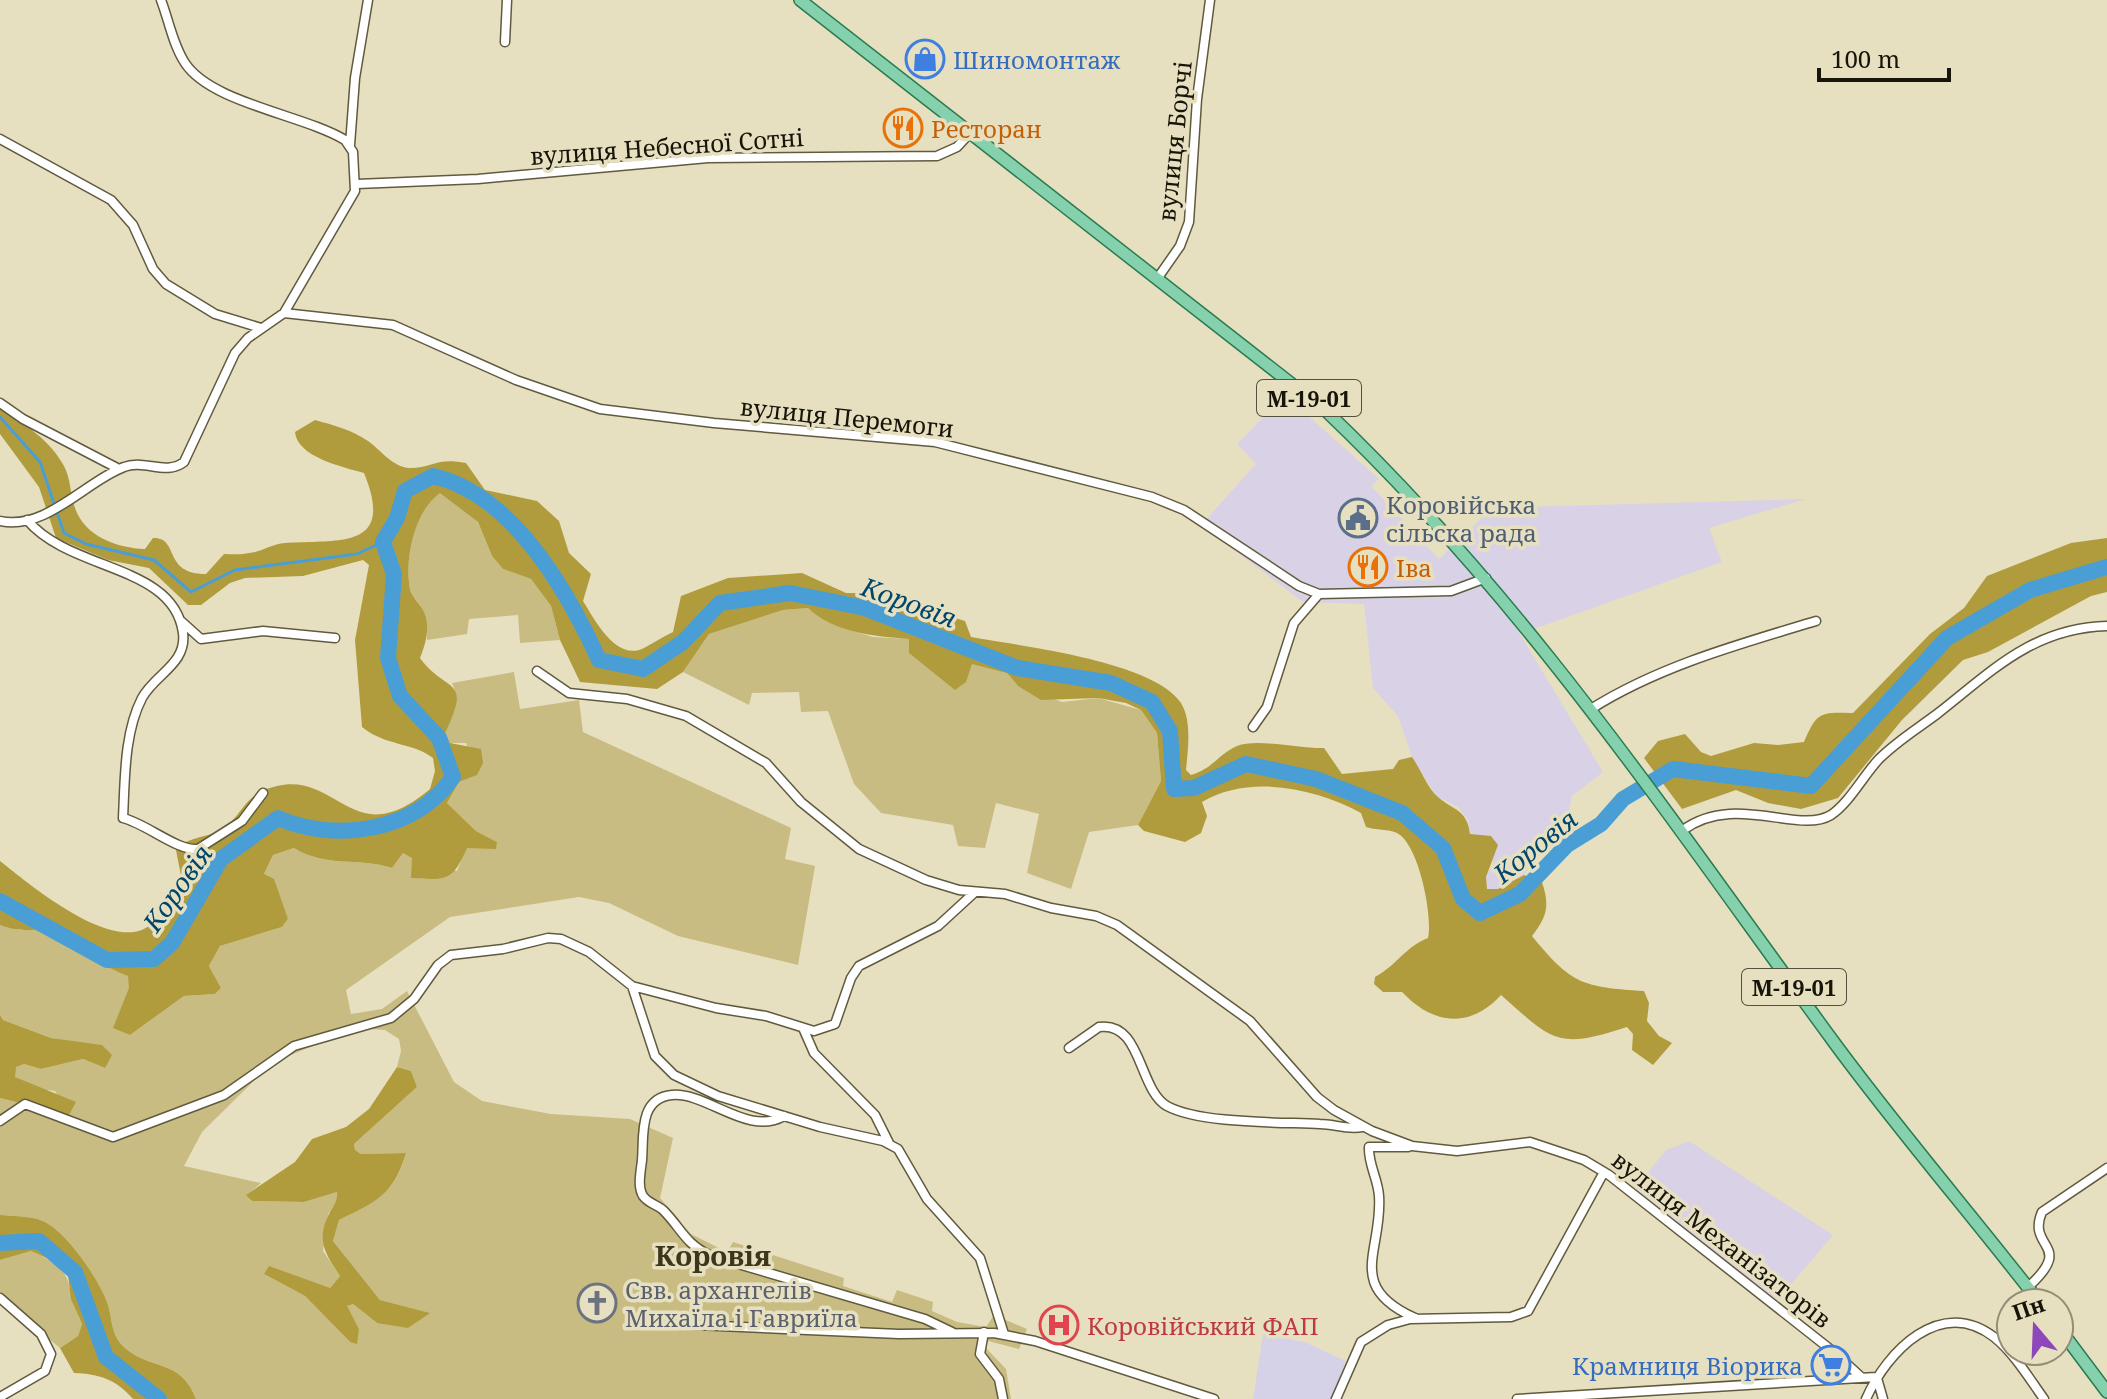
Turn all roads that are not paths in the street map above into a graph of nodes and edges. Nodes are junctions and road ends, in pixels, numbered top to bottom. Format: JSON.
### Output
{"nodes":[{"id":1,"x":161,"y":0,"type":"edge"},
{"id":2,"x":368,"y":0,"type":"edge"},
{"id":3,"x":507,"y":0,"type":"edge"},
{"id":4,"x":800,"y":0,"type":"edge"},
{"id":5,"x":1210,"y":0,"type":"edge"},
{"id":6,"x":505,"y":42,"type":"dead end"},
{"id":7,"x":971,"y":132,"type":"junction"},
{"id":8,"x":0,"y":139,"type":"edge"},
{"id":9,"x":351,"y":147,"type":"junction"},
{"id":10,"x":357,"y":184,"type":"junction"},
{"id":11,"x":1157,"y":279,"type":"junction"},
{"id":12,"x":284,"y":313,"type":"junction"},
{"id":13,"x":261,"y":328,"type":"junction"},
{"id":14,"x":0,"y":403,"type":"edge"},
{"id":15,"x":119,"y":469,"type":"junction"},
{"id":16,"x":27,"y":520,"type":"junction"},
{"id":17,"x":0,"y":521,"type":"edge"},
{"id":18,"x":1486,"y":578,"type":"junction"},
{"id":19,"x":1319,"y":594,"type":"junction"},
{"id":20,"x":181,"y":620,"type":"junction"},
{"id":21,"x":1816,"y":621,"type":"dead end"},
{"id":22,"x":2107,"y":626,"type":"edge"},
{"id":23,"x":335,"y":638,"type":"dead end"},
{"id":24,"x":537,"y":671,"type":"dead end"},
{"id":25,"x":1591,"y":709,"type":"junction"},
{"id":26,"x":1253,"y":727,"type":"dead end"},
{"id":27,"x":263,"y":793,"type":"dead end"},
{"id":28,"x":1683,"y":830,"type":"junction"},
{"id":29,"x":975,"y":892,"type":"junction"},
{"id":30,"x":632,"y":986,"type":"junction"},
{"id":31,"x":803,"y":1028,"type":"junction"},
{"id":32,"x":1069,"y":1048,"type":"dead end"},
{"id":33,"x":784,"y":1116,"type":"junction"},
{"id":34,"x":0,"y":1121,"type":"edge"},
{"id":35,"x":1363,"y":1127,"type":"junction"},
{"id":36,"x":889,"y":1143,"type":"junction"},
{"id":37,"x":1412,"y":1146,"type":"junction"},
{"id":38,"x":2107,"y":1168,"type":"edge"},
{"id":39,"x":1604,"y":1172,"type":"junction"},
{"id":40,"x":2028,"y":1287,"type":"joint"},
{"id":41,"x":0,"y":1298,"type":"edge"},
{"id":42,"x":1415,"y":1318,"type":"junction"},
{"id":43,"x":674,"y":1324,"type":"dead end"},
{"id":44,"x":952,"y":1332,"type":"junction"},
{"id":45,"x":984,"y":1332,"type":"junction"},
{"id":46,"x":1004,"y":1334,"type":"junction"},
{"id":47,"x":2075,"y":1349,"type":"edge"},
{"id":48,"x":1861,"y":1377,"type":"junction"},
{"id":49,"x":1876,"y":1377,"type":"junction"},
{"id":50,"x":2107,"y":1392,"type":"edge"},
{"id":51,"x":0,"y":1397,"type":"edge"},
{"id":52,"x":1003,"y":1399,"type":"edge"},
{"id":53,"x":1214,"y":1399,"type":"edge"},
{"id":54,"x":1336,"y":1399,"type":"edge"},
{"id":55,"x":1517,"y":1399,"type":"edge"},
{"id":56,"x":1866,"y":1399,"type":"edge"},
{"id":57,"x":1883,"y":1399,"type":"edge"},
{"id":58,"x":2044,"y":1399,"type":"edge"}],
"edges":[{"from":1,"to":9,"type":"street"},
{"from":2,"to":9,"type":"street"},
{"from":3,"to":6,"type":"street"},
{"from":4,"to":7,"type":"main road","number":"М-19-01"},
{"from":5,"to":11,"type":"street","name":"вулиця Борчі"},
{"from":7,"to":10,"type":"street","name":"вулиця Небесної Сотні"},
{"from":7,"to":11,"type":"main road","number":"М-19-01"},
{"from":8,"to":13,"type":"street"},
{"from":9,"to":10,"type":"street"},
{"from":10,"to":12,"type":"street"},
{"from":11,"to":18,"type":"main road","number":"М-19-01"},
{"from":12,"to":13,"type":"street"},
{"from":12,"to":19,"type":"street","name":"вулиця Перемоги"},
{"from":13,"to":15,"type":"street"},
{"from":14,"to":15,"type":"street"},
{"from":15,"to":16,"type":"street"},
{"from":16,"to":17,"type":"street"},
{"from":16,"to":20,"type":"street"},
{"from":18,"to":19,"type":"street","name":"вулиця Перемоги"},
{"from":18,"to":25,"type":"main road","number":"М-19-01"},
{"from":19,"to":26,"type":"street"},
{"from":20,"to":23,"type":"street"},
{"from":20,"to":27,"type":"street"},
{"from":21,"to":25,"type":"street"},
{"from":22,"to":28,"type":"street"},
{"from":24,"to":29,"type":"street","name":"вулиця Механізаторів"},
{"from":25,"to":28,"type":"main road","number":"М-19-01"},
{"from":28,"to":40,"type":"main road","number":"М-19-01"},
{"from":29,"to":31,"type":"street"},
{"from":29,"to":35,"type":"street","name":"вулиця Механізаторів"},
{"from":30,"to":31,"type":"street"},
{"from":30,"to":33,"type":"street"},
{"from":30,"to":34,"type":"street"},
{"from":31,"to":36,"type":"street"},
{"from":32,"to":35,"type":"street","name":"вулиця Механізаторів"},
{"from":33,"to":36,"type":"street"},
{"from":33,"to":44,"type":"street"},
{"from":35,"to":37,"type":"street","name":"вулиця Механізаторів"},
{"from":36,"to":46,"type":"street"},
{"from":37,"to":39,"type":"street","name":"вулиця Механізаторів"},
{"from":37,"to":42,"type":"street"},
{"from":38,"to":40,"type":"street"},
{"from":39,"to":42,"type":"street"},
{"from":39,"to":48,"type":"street","name":"вулиця Механізаторів"},
{"from":41,"to":51,"type":"street"},
{"from":42,"to":54,"type":"street"},
{"from":43,"to":44,"type":"street"},
{"from":44,"to":45,"type":"street"},
{"from":45,"to":46,"type":"street"},
{"from":45,"to":52,"type":"street"},
{"from":46,"to":53,"type":"street"},
{"from":47,"to":50,"type":"main road"},
{"from":48,"to":49,"type":"street"},
{"from":48,"to":55,"type":"street"},
{"from":49,"to":56,"type":"street"},
{"from":49,"to":57,"type":"street"},
{"from":49,"to":58,"type":"street"}]}
